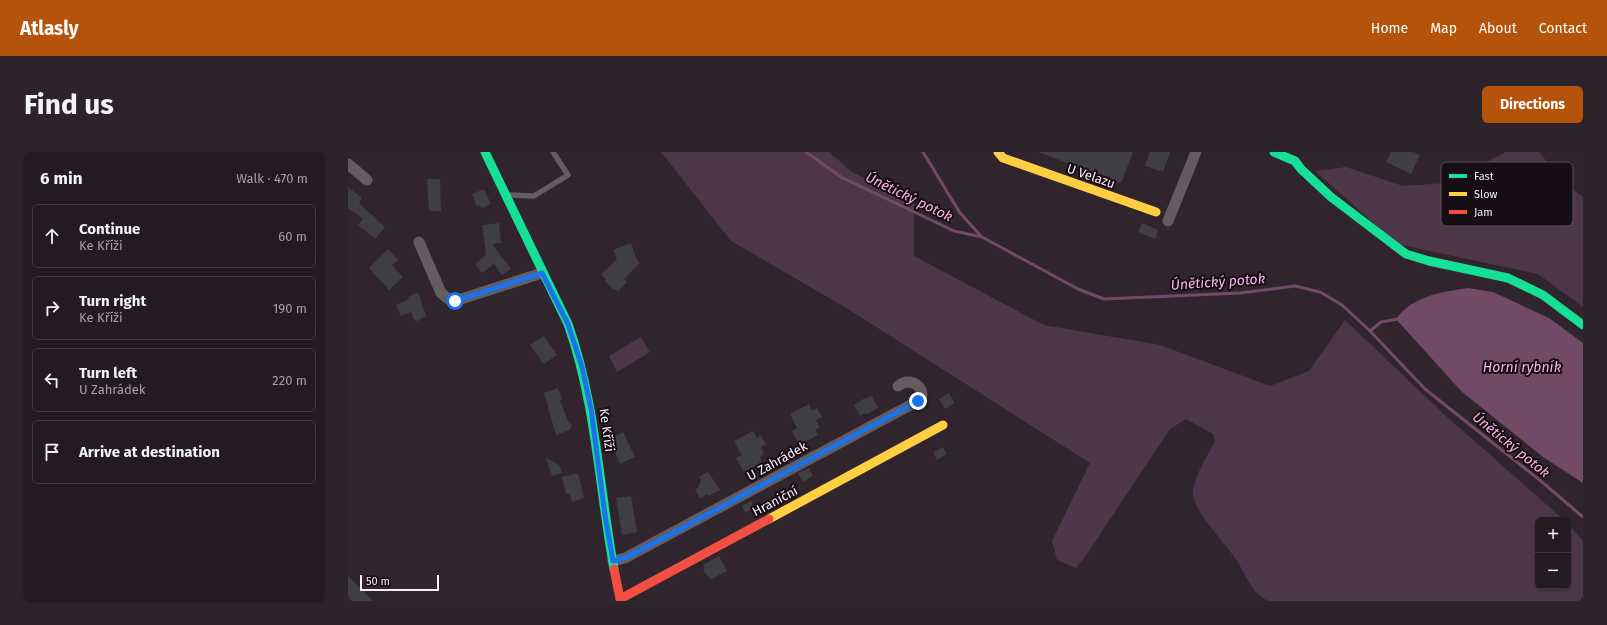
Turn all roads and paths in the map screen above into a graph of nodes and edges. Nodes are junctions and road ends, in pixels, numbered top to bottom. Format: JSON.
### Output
{"nodes":[{"id":1,"x":485,"y":152,"type":"edge"},
{"id":2,"x":553,"y":152,"type":"edge"},
{"id":3,"x":998,"y":152,"type":"edge"},
{"id":4,"x":1196,"y":152,"type":"edge"},
{"id":5,"x":1274,"y":152,"type":"edge"},
{"id":6,"x":348,"y":164,"type":"edge"},
{"id":7,"x":367,"y":180,"type":"dead end"},
{"id":8,"x":505,"y":195,"type":"junction"},
{"id":9,"x":1156,"y":212,"type":"dead end"},
{"id":10,"x":1168,"y":221,"type":"dead end"},
{"id":11,"x":419,"y":242,"type":"dead end"},
{"id":12,"x":542,"y":273,"type":"junction"},
{"id":13,"x":1583,"y":325,"type":"edge"},
{"id":14,"x":898,"y":386,"type":"dead end"},
{"id":15,"x":943,"y":425,"type":"dead end"},
{"id":16,"x":613,"y":561,"type":"junction"},
{"id":17,"x":620,"y":599,"type":"joint"}],
"edges":[{"from":1,"to":8,"type":"street","name":"Ke Kříži"},
{"from":2,"to":8,"type":"lane"},
{"from":3,"to":9,"type":"street","name":"U Velazu"},
{"from":4,"to":10,"type":"street"},
{"from":5,"to":13,"type":"street"},
{"from":6,"to":7,"type":"street"},
{"from":8,"to":12,"type":"street","name":"Ke Kříži"},
{"from":11,"to":12,"type":"street"},
{"from":12,"to":16,"type":"street","name":"Ke Kříži"},
{"from":14,"to":16,"type":"street","name":"U Zahrádek"},
{"from":15,"to":17,"type":"street","name":"Hraniční"},
{"from":16,"to":17,"type":"street","name":"Ke Kříži"}]}
